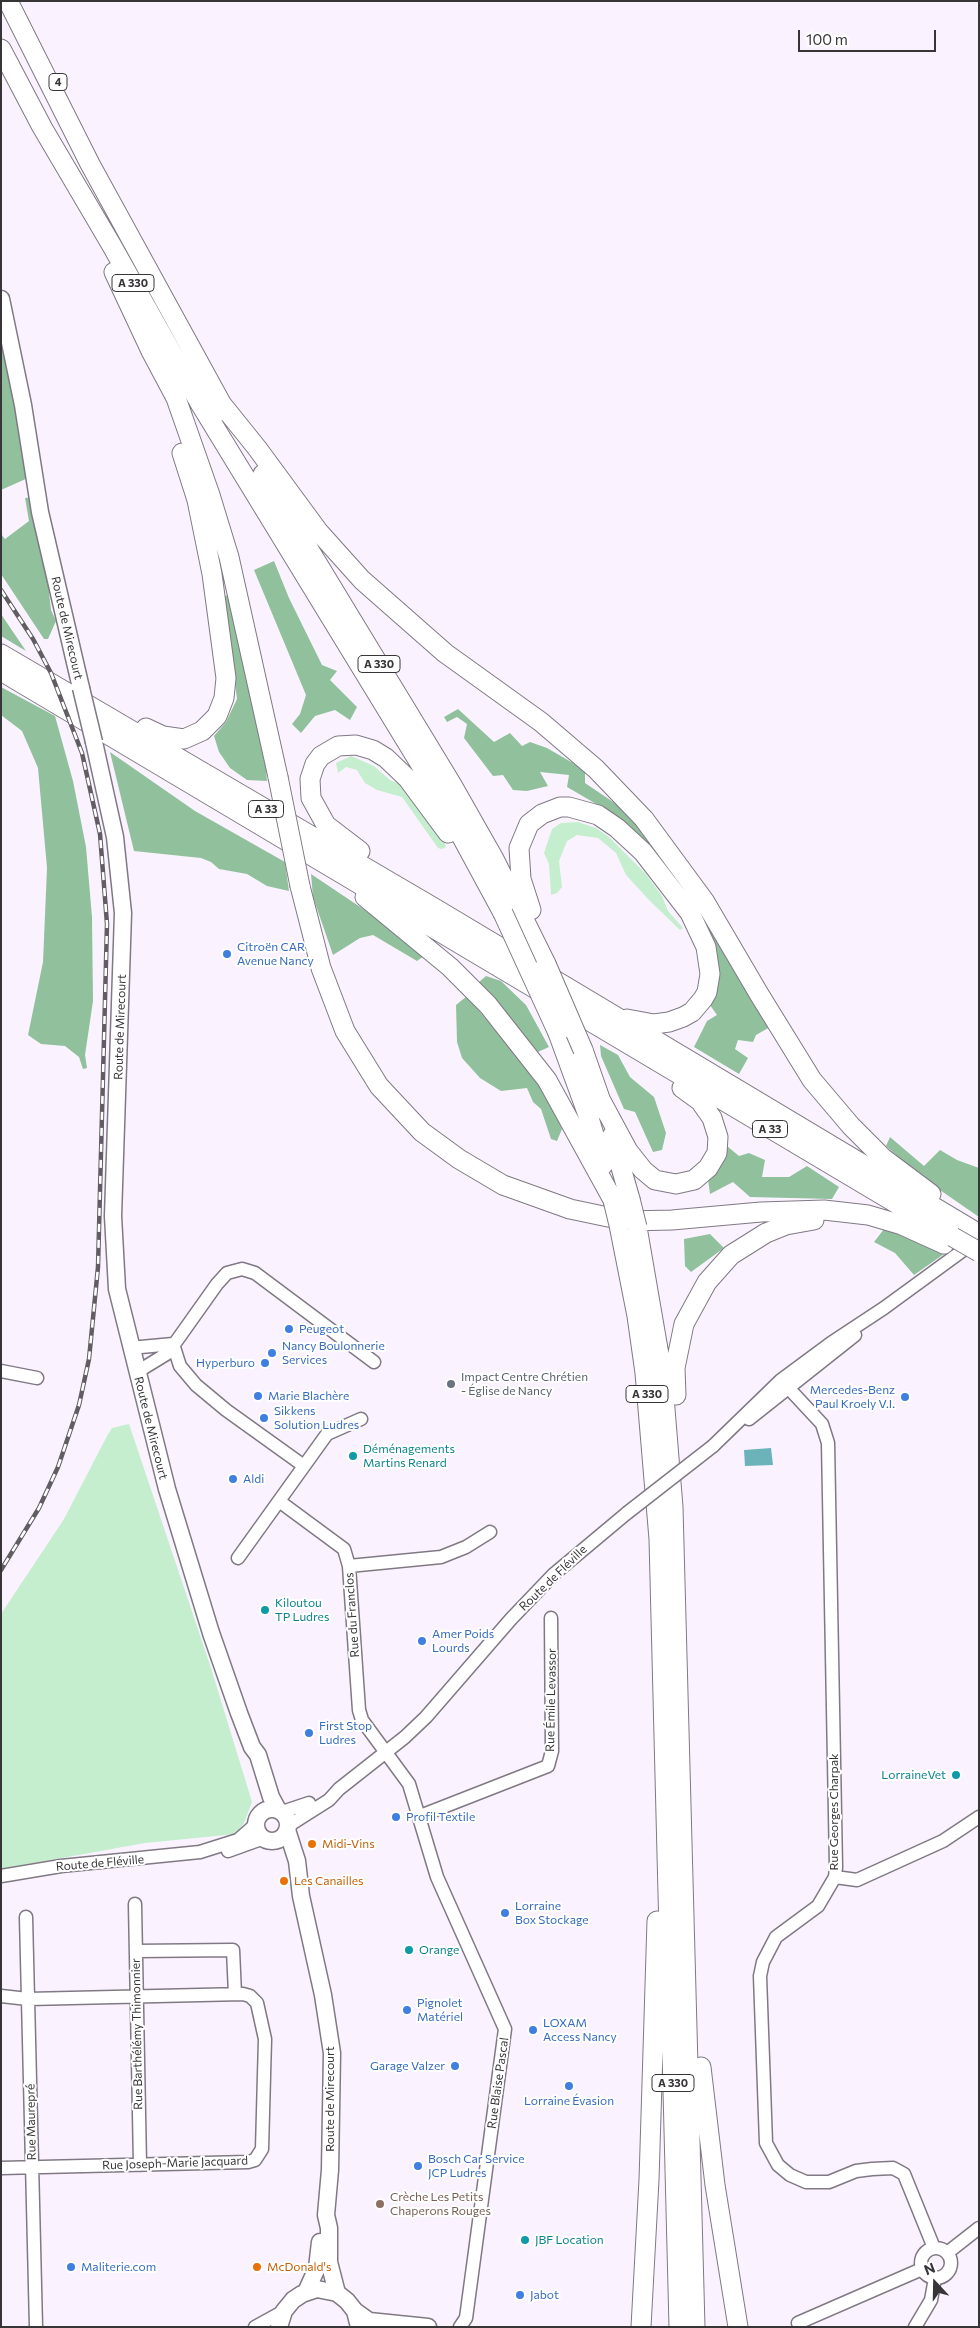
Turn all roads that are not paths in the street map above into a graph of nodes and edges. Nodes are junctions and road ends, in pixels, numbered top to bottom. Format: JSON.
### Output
{"nodes":[{"id":1,"x":8,"y":1,"type":"edge"},
{"id":2,"x":22,"y":1,"type":"edge"},
{"id":3,"x":1,"y":48,"type":"edge"},
{"id":4,"x":63,"y":163,"type":"junction"},
{"id":5,"x":90,"y":164,"type":"junction"},
{"id":6,"x":1,"y":300,"type":"edge"},
{"id":7,"x":151,"y":351,"type":"junction"},
{"id":8,"x":220,"y":402,"type":"junction"},
{"id":9,"x":1,"y":654,"type":"edge"},
{"id":10,"x":1,"y":671,"type":"edge"},
{"id":11,"x":96,"y":710,"type":"junction"},
{"id":12,"x":471,"y":852,"type":"junction"},
{"id":13,"x":320,"y":859,"type":"junction"},
{"id":14,"x":436,"y":909,"type":"junction"},
{"id":15,"x":537,"y":934,"type":"junction"},
{"id":16,"x":617,"y":1018,"type":"junction"},
{"id":17,"x":588,"y":1019,"type":"junction"},
{"id":18,"x":600,"y":1099,"type":"junction"},
{"id":19,"x":622,"y":1199,"type":"junction"},
{"id":20,"x":868,"y":1216,"type":"junction"},
{"id":21,"x":628,"y":1226,"type":"junction"},
{"id":22,"x":968,"y":1233,"type":"edge"},
{"id":23,"x":977,"y":1258,"type":"edge"},
{"id":24,"x":173,"y":1344,"type":"junction"},
{"id":25,"x":130,"y":1348,"type":"junction"},
{"id":26,"x":374,"y":1362,"type":"dead end"},
{"id":27,"x":1,"y":1371,"type":"edge"},
{"id":28,"x":137,"y":1372,"type":"junction"},
{"id":29,"x":37,"y":1378,"type":"dead end"},
{"id":30,"x":785,"y":1384,"type":"junction"},
{"id":31,"x":361,"y":1419,"type":"dead end"},
{"id":32,"x":304,"y":1466,"type":"junction"},
{"id":33,"x":670,"y":1468,"type":"junction"},
{"id":34,"x":279,"y":1501,"type":"junction"},
{"id":35,"x":490,"y":1532,"type":"dead end"},
{"id":36,"x":238,"y":1558,"type":"dead end"},
{"id":37,"x":348,"y":1566,"type":"junction"},
{"id":38,"x":551,"y":1618,"type":"dead end"},
{"id":39,"x":252,"y":1747,"type":"junction"},
{"id":40,"x":387,"y":1753,"type":"junction"},
{"id":41,"x":420,"y":1816,"type":"junction"},
{"id":42,"x":979,"y":1816,"type":"edge"},
{"id":43,"x":258,"y":1819,"type":"junction"},
{"id":44,"x":284,"y":1820,"type":"junction"},
{"id":45,"x":269,"y":1840,"type":"junction"},
{"id":46,"x":666,"y":1840,"type":"junction"},
{"id":47,"x":200,"y":1852,"type":"junction"},
{"id":48,"x":1,"y":1876,"type":"edge"},
{"id":49,"x":835,"y":1877,"type":"junction"},
{"id":50,"x":684,"y":1881,"type":"junction"},
{"id":51,"x":301,"y":1896,"type":"junction"},
{"id":52,"x":134,"y":1904,"type":"dead end"},
{"id":53,"x":26,"y":1917,"type":"dead end"},
{"id":54,"x":136,"y":1952,"type":"junction"},
{"id":55,"x":234,"y":1994,"type":"junction"},
{"id":56,"x":1,"y":1996,"type":"edge"},
{"id":57,"x":136,"y":1996,"type":"junction"},
{"id":58,"x":28,"y":1999,"type":"junction"},
{"id":59,"x":140,"y":2165,"type":"junction"},
{"id":60,"x":32,"y":2167,"type":"junction"},
{"id":61,"x":1,"y":2168,"type":"edge"},
{"id":62,"x":326,"y":2215,"type":"junction"},
{"id":63,"x":979,"y":2228,"type":"edge"},
{"id":64,"x":934,"y":2248,"type":"junction"},
{"id":65,"x":947,"y":2254,"type":"junction"},
{"id":66,"x":922,"y":2269,"type":"junction"},
{"id":67,"x":935,"y":2278,"type":"junction"},
{"id":68,"x":306,"y":2292,"type":"junction"},
{"id":69,"x":337,"y":2294,"type":"junction"},
{"id":70,"x":282,"y":2319,"type":"edge"},
{"id":71,"x":357,"y":2319,"type":"edge"},
{"id":72,"x":640,"y":2323,"type":"edge"},
{"id":73,"x":798,"y":2323,"type":"dead end"},
{"id":74,"x":465,"y":2324,"type":"edge"},
{"id":75,"x":36,"y":2327,"type":"edge"},
{"id":76,"x":255,"y":2327,"type":"edge"},
{"id":77,"x":428,"y":2327,"type":"edge"},
{"id":78,"x":679,"y":2327,"type":"edge"},
{"id":79,"x":695,"y":2327,"type":"edge"},
{"id":80,"x":738,"y":2327,"type":"edge"},
{"id":81,"x":915,"y":2327,"type":"edge"}],
"edges":[{"from":1,"to":5,"type":"highway","number":"A 330"},
{"from":2,"to":5,"type":"highway","number":"4"},
{"from":3,"to":4,"type":"highway","number":"A 330"},
{"from":4,"to":7,"type":"highway"},
{"from":4,"to":12,"type":"highway","number":"A 330"},
{"from":5,"to":8,"type":"highway","number":"A 330"},
{"from":6,"to":25,"type":"main road","name":"Route de Mirecourt","bridge":true},
{"from":7,"to":11,"type":"highway"},
{"from":7,"to":20,"type":"highway","bridge":true},
{"from":8,"to":15,"type":"highway","number":"A 330"},
{"from":8,"to":22,"type":"highway"},
{"from":9,"to":11,"type":"highway","number":"A 33"},
{"from":10,"to":13,"type":"highway","number":"A 33"},
{"from":11,"to":14,"type":"highway","number":"A 33"},
{"from":12,"to":14,"type":"highway"},
{"from":12,"to":19,"type":"highway","number":"A 330","bridge":true},
{"from":13,"to":17,"type":"highway","number":"A 33"},
{"from":13,"to":19,"type":"highway"},
{"from":14,"to":16,"type":"highway","number":"A 33"},
{"from":15,"to":16,"type":"highway"},
{"from":15,"to":18,"type":"highway","number":"A 330","bridge":true},
{"from":16,"to":22,"type":"highway","number":"A 33"},
{"from":17,"to":18,"type":"highway"},
{"from":17,"to":22,"type":"highway","number":"A 33"},
{"from":18,"to":19,"type":"highway","number":"A 330"},
{"from":19,"to":21,"type":"highway","number":"A 330","bridge":true},
{"from":20,"to":22,"type":"highway"},
{"from":20,"to":33,"type":"highway"},
{"from":21,"to":33,"type":"highway","number":"A 330"},
{"from":21,"to":46,"type":"highway","number":"A 330"},
{"from":22,"to":23,"type":"highway","number":"A 33","bridge":true},
{"from":22,"to":30,"type":"street","name":"Route de Fléville"},
{"from":24,"to":25,"type":"street"},
{"from":24,"to":26,"type":"street"},
{"from":24,"to":28,"type":"street"},
{"from":24,"to":32,"type":"street"},
{"from":25,"to":28,"type":"main road","name":"Route de Mirecourt"},
{"from":27,"to":29,"type":"street"},
{"from":28,"to":39,"type":"main road","name":"Route de Mirecourt"},
{"from":30,"to":40,"type":"street","name":"Route de Fléville","bridge":true},
{"from":30,"to":49,"type":"street","name":"Rue Georges Charpak"},
{"from":31,"to":32,"type":"street"},
{"from":32,"to":34,"type":"street"},
{"from":33,"to":50,"type":"highway","number":"A 330"},
{"from":34,"to":36,"type":"street"},
{"from":34,"to":37,"type":"street","name":"Rue du Franclos"},
{"from":35,"to":37,"type":"street"},
{"from":37,"to":40,"type":"street","name":"Rue du Franclos"},
{"from":38,"to":41,"type":"street","name":"Rue Émile Levassor"},
{"from":39,"to":43,"type":"main road","name":"Route de Mirecourt"},
{"from":39,"to":44,"type":"main road","name":"Route de Mirecourt"},
{"from":40,"to":41,"type":"street","name":"Rue Blaise Pascal"},
{"from":40,"to":44,"type":"street","name":"Route de Fléville"},
{"from":41,"to":74,"type":"street","name":"Rue Blaise Pascal"},
{"from":42,"to":49,"type":"street"},
{"from":43,"to":44,"type":"main road"},
{"from":43,"to":45,"type":"main road"},
{"from":43,"to":47,"type":"street","name":"Route de Fléville"},
{"from":44,"to":45,"type":"main road"},
{"from":44,"to":51,"type":"main road","name":"Route de Mirecourt"},
{"from":45,"to":47,"type":"street","name":"Route de Fléville"},
{"from":45,"to":51,"type":"main road","name":"Route de Mirecourt"},
{"from":46,"to":72,"type":"highway"},
{"from":46,"to":78,"type":"highway","number":"A 330"},
{"from":47,"to":48,"type":"street","name":"Route de Fléville"},
{"from":49,"to":64,"type":"street","name":"Rue Georges Charpak"},
{"from":50,"to":79,"type":"highway","number":"A 330"},
{"from":50,"to":80,"type":"highway"},
{"from":51,"to":62,"type":"main road","name":"Route de Mirecourt"},
{"from":52,"to":54,"type":"street","name":"Rue Barthélémy Thimonnier"},
{"from":53,"to":58,"type":"street","name":"Rue Maurepré"},
{"from":54,"to":55,"type":"street"},
{"from":54,"to":57,"type":"street","name":"Rue Barthélémy Thimonnier"},
{"from":55,"to":57,"type":"street","name":"Rue Joseph-Marie Jacquard"},
{"from":55,"to":59,"type":"street","name":"Rue Joseph-Marie Jacquard"},
{"from":56,"to":58,"type":"street","name":"Rue Joseph-Marie Jacquard"},
{"from":57,"to":58,"type":"street","name":"Rue Joseph-Marie Jacquard"},
{"from":57,"to":59,"type":"street","name":"Rue Barthélémy Thimonnier"},
{"from":58,"to":60,"type":"street","name":"Rue Maurepré"},
{"from":59,"to":60,"type":"street","name":"Rue Joseph-Marie Jacquard"},
{"from":60,"to":61,"type":"street","name":"Rue Joseph-Marie Jacquard"},
{"from":60,"to":75,"type":"street","name":"Rue Maurepré"},
{"from":62,"to":68,"type":"main road","name":"Route de Mirecourt"},
{"from":62,"to":69,"type":"main road","name":"Route de Mirecourt"},
{"from":63,"to":65,"type":"street"},
{"from":64,"to":65,"type":"street"},
{"from":64,"to":66,"type":"street"},
{"from":65,"to":67,"type":"street"},
{"from":66,"to":67,"type":"street"},
{"from":66,"to":73,"type":"street"},
{"from":67,"to":81,"type":"street"},
{"from":68,"to":69,"type":"main road"},
{"from":68,"to":70,"type":"main road"},
{"from":69,"to":71,"type":"main road"},
{"from":70,"to":76,"type":"street"},
{"from":71,"to":77,"type":"main road"}]}
